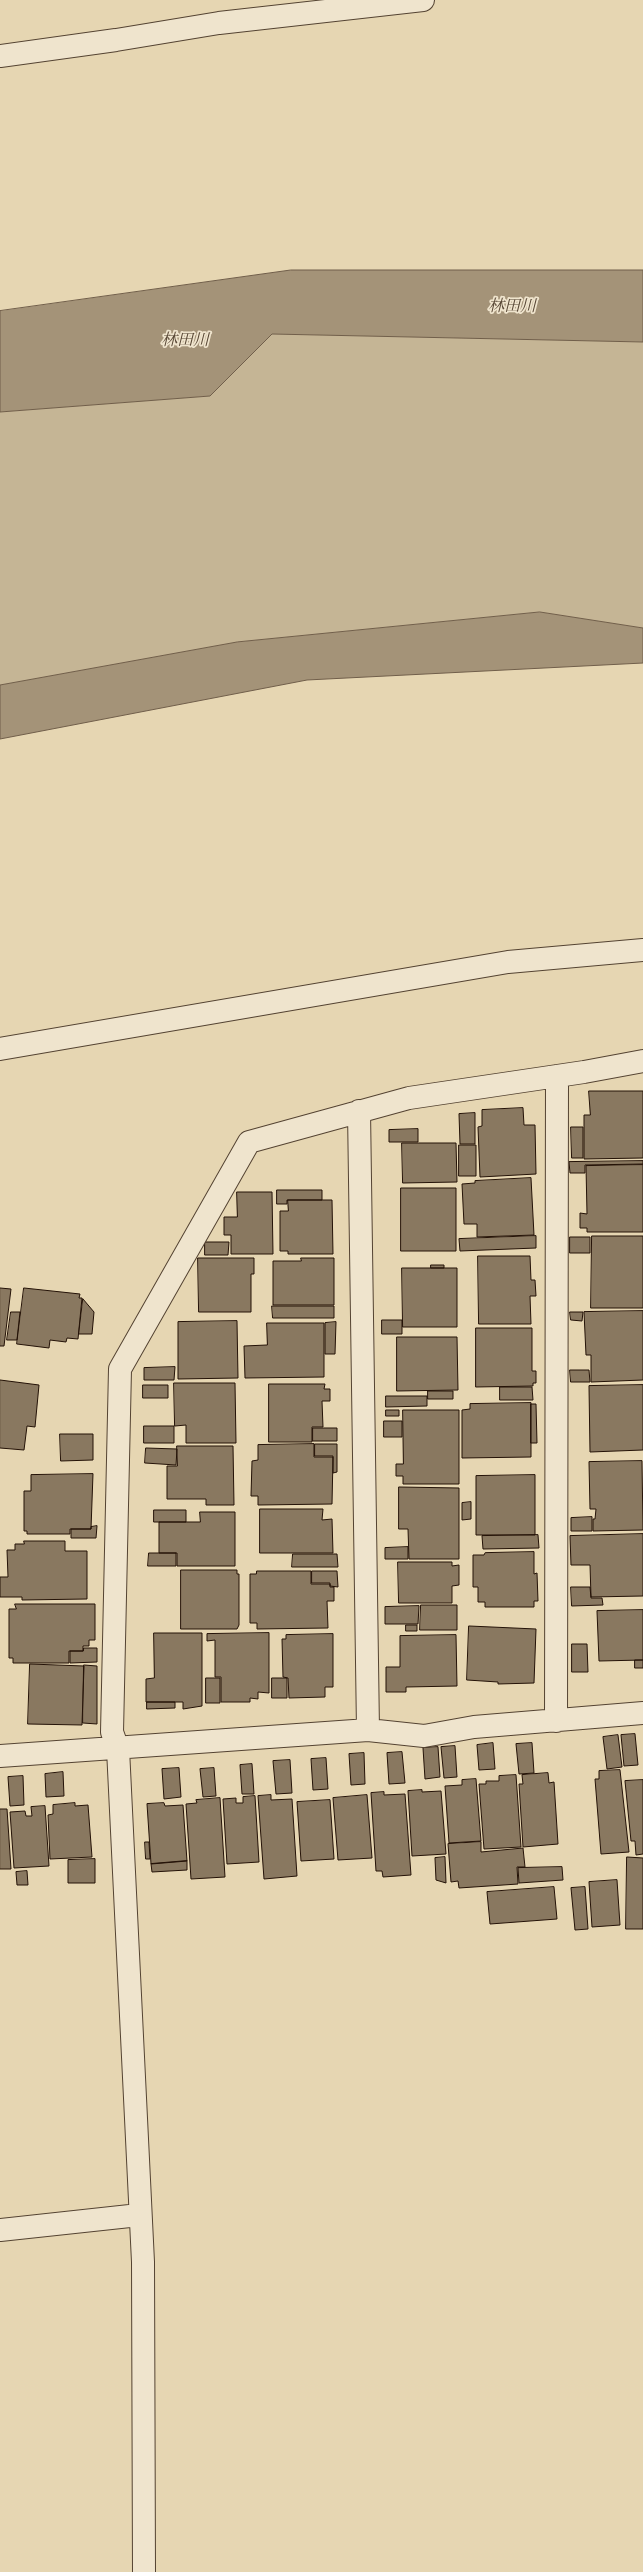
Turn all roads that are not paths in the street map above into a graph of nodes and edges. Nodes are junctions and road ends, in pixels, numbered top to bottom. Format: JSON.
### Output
{"nodes":[{"id":1,"x":423,"y":0,"type":"edge"},
{"id":2,"x":0,"y":56,"type":"edge"},
{"id":3,"x":643,"y":950,"type":"edge"},
{"id":4,"x":0,"y":1049,"type":"edge"},
{"id":5,"x":643,"y":1061,"type":"edge"},
{"id":6,"x":557,"y":1076,"type":"junction"},
{"id":7,"x":359,"y":1111,"type":"junction"},
{"id":8,"x":643,"y":1714,"type":"edge"},
{"id":9,"x":556,"y":1721,"type":"junction"},
{"id":10,"x":368,"y":1730,"type":"junction"},
{"id":11,"x":118,"y":1749,"type":"junction"},
{"id":12,"x":0,"y":1756,"type":"edge"},
{"id":13,"x":139,"y":2215,"type":"junction"},
{"id":14,"x":0,"y":2230,"type":"edge"},
{"id":15,"x":144,"y":2572,"type":"edge"}],
"edges":[{"from":1,"to":2,"type":"street"},
{"from":3,"to":4,"type":"street"},
{"from":5,"to":6,"type":"street"},
{"from":6,"to":7,"type":"street"},
{"from":6,"to":9,"type":"street"},
{"from":7,"to":10,"type":"street"},
{"from":7,"to":11,"type":"street"},
{"from":8,"to":9,"type":"street"},
{"from":9,"to":10,"type":"street"},
{"from":10,"to":11,"type":"street"},
{"from":11,"to":12,"type":"street"},
{"from":11,"to":13,"type":"street"},
{"from":13,"to":14,"type":"street"},
{"from":13,"to":15,"type":"street"}]}
